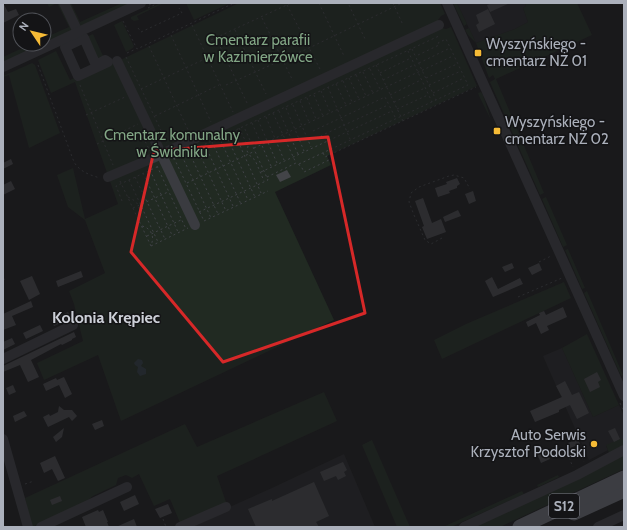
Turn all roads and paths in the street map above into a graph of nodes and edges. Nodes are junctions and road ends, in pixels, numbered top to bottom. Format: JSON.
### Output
{"nodes":[{"id":1,"x":64,"y":3,"type":"edge"},
{"id":2,"x":141,"y":3,"type":"edge"},
{"id":3,"x":234,"y":3,"type":"edge"},
{"id":4,"x":291,"y":3,"type":"edge"},
{"id":5,"x":319,"y":3,"type":"edge"},
{"id":6,"x":393,"y":3,"type":"edge"},
{"id":7,"x":402,"y":3,"type":"edge"},
{"id":8,"x":447,"y":3,"type":"edge"},
{"id":9,"x":287,"y":5,"type":"junction"},
{"id":10,"x":349,"y":5,"type":"dead end"},
{"id":11,"x":394,"y":7,"type":"junction"},
{"id":12,"x":179,"y":8,"type":"dead end"},
{"id":13,"x":262,"y":17,"type":"junction"},
{"id":14,"x":122,"y":20,"type":"dead end"},
{"id":15,"x":358,"y":24,"type":"junction"},
{"id":16,"x":192,"y":25,"type":"dead end"},
{"id":17,"x":439,"y":25,"type":"dead end"},
{"id":18,"x":403,"y":26,"type":"dead end"},
{"id":19,"x":138,"y":28,"type":"dead end"},
{"id":20,"x":235,"y":30,"type":"junction"},
{"id":21,"x":81,"y":35,"type":"junction"},
{"id":22,"x":171,"y":35,"type":"dead end"},
{"id":23,"x":334,"y":36,"type":"junction"},
{"id":24,"x":439,"y":36,"type":"dead end"},
{"id":25,"x":216,"y":38,"type":"junction"},
{"id":26,"x":211,"y":40,"type":"dead end"},
{"id":27,"x":366,"y":41,"type":"dead end"},
{"id":28,"x":149,"y":46,"type":"dead end"},
{"id":29,"x":309,"y":48,"type":"junction"},
{"id":30,"x":412,"y":48,"type":"junction"},
{"id":31,"x":450,"y":48,"type":"junction"},
{"id":32,"x":137,"y":49,"type":"junction"},
{"id":33,"x":408,"y":50,"type":"junction"},
{"id":34,"x":127,"y":53,"type":"dead end"},
{"id":35,"x":372,"y":55,"type":"junction"},
{"id":36,"x":211,"y":56,"type":"dead end"},
{"id":37,"x":344,"y":56,"type":"dead end"},
{"id":38,"x":416,"y":56,"type":"junction"},
{"id":39,"x":454,"y":56,"type":"junction"},
{"id":40,"x":411,"y":57,"type":"junction"},
{"id":41,"x":207,"y":58,"type":"junction"},
{"id":42,"x":122,"y":59,"type":"joint"},
{"id":43,"x":282,"y":60,"type":"junction"},
{"id":44,"x":419,"y":63,"type":"junction"},
{"id":45,"x":415,"y":64,"type":"junction"},
{"id":46,"x":458,"y":64,"type":"junction"},
{"id":47,"x":38,"y":65,"type":"dead end"},
{"id":48,"x":376,"y":65,"type":"junction"},
{"id":49,"x":3,"y":67,"type":"edge"},
{"id":50,"x":186,"y":68,"type":"junction"},
{"id":51,"x":370,"y":68,"type":"junction"},
{"id":52,"x":363,"y":71,"type":"junction"},
{"id":53,"x":422,"y":71,"type":"junction"},
{"id":54,"x":461,"y":71,"type":"junction"},
{"id":55,"x":256,"y":72,"type":"junction"},
{"id":56,"x":418,"y":72,"type":"junction"},
{"id":57,"x":380,"y":73,"type":"junction"},
{"id":58,"x":356,"y":74,"type":"junction"},
{"id":59,"x":164,"y":78,"type":"junction"},
{"id":60,"x":324,"y":78,"type":"junction"},
{"id":61,"x":349,"y":78,"type":"junction"},
{"id":62,"x":426,"y":78,"type":"junction"},
{"id":63,"x":465,"y":78,"type":"junction"},
{"id":64,"x":78,"y":80,"type":"dead end"},
{"id":65,"x":236,"y":80,"type":"junction"},
{"id":66,"x":383,"y":80,"type":"junction"},
{"id":67,"x":422,"y":80,"type":"junction"},
{"id":68,"x":293,"y":81,"type":"dead end"},
{"id":69,"x":342,"y":81,"type":"junction"},
{"id":70,"x":336,"y":84,"type":"junction"},
{"id":71,"x":220,"y":85,"type":"junction"},
{"id":72,"x":226,"y":85,"type":"dead end"},
{"id":73,"x":429,"y":85,"type":"junction"},
{"id":74,"x":479,"y":86,"type":"dead end"},
{"id":75,"x":387,"y":87,"type":"junction"},
{"id":76,"x":425,"y":87,"type":"junction"},
{"id":77,"x":328,"y":88,"type":"junction"},
{"id":78,"x":380,"y":90,"type":"junction"},
{"id":79,"x":137,"y":91,"type":"junction"},
{"id":80,"x":321,"y":91,"type":"junction"},
{"id":81,"x":373,"y":93,"type":"junction"},
{"id":82,"x":433,"y":93,"type":"junction"},
{"id":83,"x":313,"y":94,"type":"junction"},
{"id":84,"x":429,"y":94,"type":"junction"},
{"id":85,"x":199,"y":95,"type":"junction"},
{"id":86,"x":390,"y":95,"type":"junction"},
{"id":87,"x":366,"y":96,"type":"junction"},
{"id":88,"x":306,"y":97,"type":"junction"},
{"id":89,"x":300,"y":100,"type":"junction"},
{"id":90,"x":359,"y":100,"type":"junction"},
{"id":91,"x":436,"y":100,"type":"junction"},
{"id":92,"x":394,"y":102,"type":"junction"},
{"id":93,"x":432,"y":102,"type":"junction"},
{"id":94,"x":247,"y":103,"type":"dead end"},
{"id":95,"x":270,"y":103,"type":"junction"},
{"id":96,"x":353,"y":103,"type":"junction"},
{"id":97,"x":292,"y":104,"type":"junction"},
{"id":98,"x":389,"y":104,"type":"junction"},
{"id":99,"x":177,"y":105,"type":"junction"},
{"id":100,"x":346,"y":106,"type":"junction"},
{"id":101,"x":285,"y":107,"type":"junction"},
{"id":102,"x":397,"y":109,"type":"junction"},
{"id":103,"x":279,"y":110,"type":"junction"},
{"id":104,"x":338,"y":110,"type":"junction"},
{"id":105,"x":392,"y":111,"type":"junction"},
{"id":106,"x":91,"y":113,"type":"junction"},
{"id":107,"x":330,"y":113,"type":"junction"},
{"id":108,"x":86,"y":115,"type":"dead end"},
{"id":109,"x":266,"y":116,"type":"junction"},
{"id":110,"x":323,"y":116,"type":"junction"},
{"id":111,"x":400,"y":117,"type":"junction"},
{"id":112,"x":150,"y":118,"type":"junction"},
{"id":113,"x":341,"y":118,"type":"junction"},
{"id":114,"x":396,"y":119,"type":"junction"},
{"id":115,"x":258,"y":120,"type":"junction"},
{"id":116,"x":316,"y":120,"type":"junction"},
{"id":117,"x":403,"y":121,"type":"junction"},
{"id":118,"x":252,"y":123,"type":"junction"},
{"id":119,"x":309,"y":123,"type":"junction"},
{"id":120,"x":238,"y":124,"type":"junction"},
{"id":121,"x":344,"y":125,"type":"junction"},
{"id":122,"x":244,"y":126,"type":"junction"},
{"id":123,"x":302,"y":126,"type":"junction"},
{"id":124,"x":295,"y":130,"type":"junction"},
{"id":125,"x":233,"y":131,"type":"junction"},
{"id":126,"x":314,"y":131,"type":"dead end"},
{"id":127,"x":348,"y":132,"type":"junction"},
{"id":128,"x":217,"y":133,"type":"junction"},
{"id":129,"x":288,"y":133,"type":"junction"},
{"id":130,"x":226,"y":135,"type":"junction"},
{"id":131,"x":283,"y":135,"type":"junction"},
{"id":132,"x":316,"y":138,"type":"dead end"},
{"id":133,"x":275,"y":139,"type":"junction"},
{"id":134,"x":351,"y":140,"type":"junction"},
{"id":135,"x":103,"y":141,"type":"junction"},
{"id":136,"x":212,"y":141,"type":"junction"},
{"id":137,"x":268,"y":142,"type":"junction"},
{"id":138,"x":97,"y":144,"type":"dead end"},
{"id":139,"x":195,"y":144,"type":"junction"},
{"id":140,"x":205,"y":145,"type":"junction"},
{"id":141,"x":261,"y":145,"type":"junction"},
{"id":142,"x":254,"y":148,"type":"junction"},
{"id":143,"x":312,"y":148,"type":"junction"},
{"id":144,"x":255,"y":151,"type":"junction"},
{"id":145,"x":305,"y":151,"type":"junction"},
{"id":146,"x":189,"y":152,"type":"junction"},
{"id":147,"x":323,"y":153,"type":"junction"},
{"id":148,"x":249,"y":154,"type":"junction"},
{"id":149,"x":298,"y":154,"type":"junction"},
{"id":150,"x":181,"y":155,"type":"junction"},
{"id":151,"x":244,"y":156,"type":"junction"},
{"id":152,"x":293,"y":157,"type":"junction"},
{"id":153,"x":164,"y":158,"type":"junction"},
{"id":154,"x":237,"y":159,"type":"junction"},
{"id":155,"x":329,"y":160,"type":"dead end"},
{"id":156,"x":285,"y":161,"type":"junction"},
{"id":157,"x":230,"y":162,"type":"junction"},
{"id":158,"x":296,"y":163,"type":"junction"},
{"id":159,"x":278,"y":164,"type":"junction"},
{"id":160,"x":299,"y":164,"type":"junction"},
{"id":161,"x":223,"y":166,"type":"junction"},
{"id":162,"x":271,"y":167,"type":"junction"},
{"id":163,"x":216,"y":169,"type":"junction"},
{"id":164,"x":150,"y":170,"type":"junction"},
{"id":165,"x":264,"y":170,"type":"junction"},
{"id":166,"x":208,"y":172,"type":"junction"},
{"id":167,"x":260,"y":172,"type":"junction"},
{"id":168,"x":143,"y":174,"type":"junction"},
{"id":169,"x":200,"y":176,"type":"junction"},
{"id":170,"x":136,"y":177,"type":"junction"},
{"id":171,"x":267,"y":177,"type":"junction"},
{"id":172,"x":115,"y":178,"type":"junction"},
{"id":173,"x":129,"y":180,"type":"junction"},
{"id":174,"x":193,"y":180,"type":"junction"},
{"id":175,"x":265,"y":182,"type":"junction"},
{"id":176,"x":258,"y":185,"type":"junction"},
{"id":177,"x":177,"y":187,"type":"junction"},
{"id":178,"x":251,"y":188,"type":"junction"},
{"id":179,"x":470,"y":189,"type":"dead end"},
{"id":180,"x":244,"y":191,"type":"junction"},
{"id":181,"x":268,"y":191,"type":"dead end"},
{"id":182,"x":237,"y":194,"type":"junction"},
{"id":183,"x":262,"y":194,"type":"junction"},
{"id":184,"x":161,"y":195,"type":"junction"},
{"id":185,"x":128,"y":197,"type":"junction"},
{"id":186,"x":255,"y":197,"type":"junction"},
{"id":187,"x":154,"y":198,"type":"junction"},
{"id":188,"x":230,"y":198,"type":"junction"},
{"id":189,"x":248,"y":200,"type":"junction"},
{"id":190,"x":122,"y":201,"type":"dead end"},
{"id":191,"x":147,"y":201,"type":"junction"},
{"id":192,"x":221,"y":201,"type":"junction"},
{"id":193,"x":241,"y":204,"type":"junction"},
{"id":194,"x":139,"y":205,"type":"junction"},
{"id":195,"x":214,"y":205,"type":"junction"},
{"id":196,"x":234,"y":207,"type":"junction"},
{"id":197,"x":133,"y":208,"type":"junction"},
{"id":198,"x":206,"y":208,"type":"junction"},
{"id":199,"x":226,"y":211,"type":"junction"},
{"id":200,"x":218,"y":214,"type":"junction"},
{"id":201,"x":190,"y":216,"type":"junction"},
{"id":202,"x":137,"y":217,"type":"junction"},
{"id":203,"x":211,"y":218,"type":"junction"},
{"id":204,"x":174,"y":223,"type":"junction"},
{"id":205,"x":195,"y":225,"type":"junction"},
{"id":206,"x":142,"y":226,"type":"junction"},
{"id":207,"x":167,"y":226,"type":"junction"},
{"id":208,"x":160,"y":230,"type":"junction"},
{"id":209,"x":152,"y":233,"type":"junction"},
{"id":210,"x":178,"y":233,"type":"junction"},
{"id":211,"x":146,"y":236,"type":"junction"},
{"id":212,"x":172,"y":236,"type":"junction"},
{"id":213,"x":442,"y":238,"type":"dead end"},
{"id":214,"x":165,"y":239,"type":"junction"},
{"id":215,"x":158,"y":242,"type":"junction"},
{"id":216,"x":151,"y":246,"type":"junction"},
{"id":217,"x":554,"y":255,"type":"dead end"},
{"id":218,"x":539,"y":262,"type":"dead end"},
{"id":219,"x":7,"y":278,"type":"dead end"},
{"id":220,"x":562,"y":278,"type":"dead end"},
{"id":221,"x":3,"y":280,"type":"edge"},
{"id":222,"x":518,"y":297,"type":"dead end"},
{"id":223,"x":73,"y":325,"type":"dead end"},
{"id":224,"x":3,"y":359,"type":"edge"},
{"id":225,"x":624,"y":396,"type":"edge"},
{"id":226,"x":3,"y":439,"type":"edge"},
{"id":227,"x":578,"y":448,"type":"dead end"},
{"id":228,"x":624,"y":450,"type":"edge"},
{"id":229,"x":567,"y":453,"type":"dead end"},
{"id":230,"x":586,"y":466,"type":"dead end"},
{"id":231,"x":574,"y":467,"type":"dead end"},
{"id":232,"x":624,"y":478,"type":"edge"},
{"id":233,"x":34,"y":481,"type":"dead end"},
{"id":234,"x":16,"y":486,"type":"junction"},
{"id":235,"x":127,"y":488,"type":"dead end"},
{"id":236,"x":624,"y":490,"type":"edge"},
{"id":237,"x":226,"y":507,"type":"dead end"},
{"id":238,"x":624,"y":515,"type":"edge"},
{"id":239,"x":163,"y":519,"type":"dead end"},
{"id":240,"x":28,"y":527,"type":"edge"},
{"id":241,"x":42,"y":527,"type":"edge"},
{"id":242,"x":166,"y":527,"type":"edge"},
{"id":243,"x":180,"y":527,"type":"edge"},
{"id":244,"x":464,"y":527,"type":"edge"},
{"id":245,"x":520,"y":527,"type":"edge"},
{"id":246,"x":545,"y":527,"type":"edge"},
{"id":247,"x":598,"y":527,"type":"edge"}],
"edges":[{"from":1,"to":21,"type":"street"},
{"from":2,"to":21,"type":"street"},
{"from":3,"to":32,"type":"path"},
{"from":4,"to":9,"type":"path"},
{"from":5,"to":23,"type":"path"},
{"from":6,"to":11,"type":"path"},
{"from":7,"to":11,"type":"path"},
{"from":8,"to":225,"type":"street"},
{"from":9,"to":13,"type":"path"},
{"from":9,"to":29,"type":"path"},
{"from":10,"to":15,"type":"path"},
{"from":11,"to":15,"type":"path"},
{"from":11,"to":18,"type":"path"},
{"from":12,"to":19,"type":"path"},
{"from":13,"to":20,"type":"path"},
{"from":13,"to":43,"type":"path"},
{"from":14,"to":32,"type":"path"},
{"from":15,"to":23,"type":"path"},
{"from":15,"to":27,"type":"path"},
{"from":16,"to":41,"type":"path"},
{"from":17,"to":35,"type":"street"},
{"from":20,"to":25,"type":"path"},
{"from":20,"to":55,"type":"path"},
{"from":21,"to":21,"type":"street"},
{"from":21,"to":49,"type":"street"},
{"from":22,"to":50,"type":"path"},
{"from":23,"to":29,"type":"path"},
{"from":23,"to":37,"type":"path"},
{"from":24,"to":30,"type":"path"},
{"from":25,"to":26,"type":"path"},
{"from":25,"to":65,"type":"path"},
{"from":28,"to":59,"type":"path"},
{"from":29,"to":43,"type":"path"},
{"from":29,"to":60,"type":"path"},
{"from":30,"to":33,"type":"path"},
{"from":30,"to":38,"type":"path"},
{"from":31,"to":38,"type":"path"},
{"from":31,"to":39,"type":"path"},
{"from":31,"to":44,"type":"path"},
{"from":32,"to":34,"type":"path"},
{"from":33,"to":40,"type":"path"},
{"from":33,"to":48,"type":"path"},
{"from":35,"to":48,"type":"path"},
{"from":35,"to":60,"type":"street"},
{"from":36,"to":41,"type":"path"},
{"from":38,"to":44,"type":"path"},
{"from":39,"to":46,"type":"path"},
{"from":39,"to":53,"type":"path"},
{"from":40,"to":45,"type":"path"},
{"from":40,"to":57,"type":"path"},
{"from":41,"to":50,"type":"path"},
{"from":41,"to":71,"type":"path"},
{"from":42,"to":79,"type":"street"},
{"from":42,"to":79,"type":"path"},
{"from":43,"to":55,"type":"path"},
{"from":43,"to":68,"type":"path"},
{"from":44,"to":53,"type":"path"},
{"from":45,"to":56,"type":"path"},
{"from":45,"to":66,"type":"path"},
{"from":46,"to":54,"type":"path"},
{"from":46,"to":62,"type":"path"},
{"from":47,"to":172,"type":"path"},
{"from":48,"to":51,"type":"path"},
{"from":48,"to":57,"type":"path"},
{"from":50,"to":59,"type":"path"},
{"from":50,"to":85,"type":"path"},
{"from":51,"to":52,"type":"path"},
{"from":51,"to":78,"type":"path"},
{"from":52,"to":58,"type":"path"},
{"from":52,"to":81,"type":"path"},
{"from":53,"to":56,"type":"path"},
{"from":53,"to":62,"type":"path"},
{"from":54,"to":63,"type":"path"},
{"from":54,"to":73,"type":"path"},
{"from":55,"to":65,"type":"path"},
{"from":55,"to":95,"type":"path"},
{"from":56,"to":67,"type":"path"},
{"from":56,"to":75,"type":"path"},
{"from":57,"to":66,"type":"path"},
{"from":58,"to":61,"type":"path"},
{"from":58,"to":87,"type":"path"},
{"from":59,"to":79,"type":"path"},
{"from":59,"to":99,"type":"path"},
{"from":60,"to":77,"type":"path"},
{"from":60,"to":95,"type":"street"},
{"from":61,"to":69,"type":"path"},
{"from":61,"to":90,"type":"path"},
{"from":62,"to":73,"type":"path"},
{"from":63,"to":82,"type":"path"},
{"from":63,"to":91,"type":"path"},
{"from":64,"to":106,"type":"path"},
{"from":65,"to":72,"type":"path"},
{"from":65,"to":94,"type":"path"},
{"from":66,"to":75,"type":"path"},
{"from":67,"to":76,"type":"path"},
{"from":67,"to":86,"type":"path"},
{"from":69,"to":70,"type":"path"},
{"from":69,"to":96,"type":"path"},
{"from":70,"to":77,"type":"path"},
{"from":70,"to":100,"type":"path"},
{"from":71,"to":85,"type":"path"},
{"from":71,"to":120,"type":"path"},
{"from":73,"to":82,"type":"path"},
{"from":74,"to":117,"type":"path"},
{"from":75,"to":78,"type":"path"},
{"from":75,"to":86,"type":"path"},
{"from":76,"to":84,"type":"path"},
{"from":76,"to":92,"type":"path"},
{"from":77,"to":80,"type":"path"},
{"from":77,"to":104,"type":"path"},
{"from":78,"to":81,"type":"path"},
{"from":79,"to":106,"type":"path"},
{"from":79,"to":112,"type":"street"},
{"from":79,"to":112,"type":"path"},
{"from":80,"to":83,"type":"path"},
{"from":80,"to":107,"type":"path"},
{"from":81,"to":87,"type":"path"},
{"from":82,"to":91,"type":"path"},
{"from":83,"to":88,"type":"path"},
{"from":83,"to":110,"type":"path"},
{"from":84,"to":93,"type":"path"},
{"from":84,"to":102,"type":"path"},
{"from":85,"to":99,"type":"path"},
{"from":85,"to":128,"type":"path"},
{"from":86,"to":92,"type":"path"},
{"from":87,"to":90,"type":"path"},
{"from":88,"to":89,"type":"path"},
{"from":88,"to":116,"type":"path"},
{"from":89,"to":97,"type":"path"},
{"from":89,"to":119,"type":"path"},
{"from":90,"to":96,"type":"path"},
{"from":91,"to":93,"type":"path"},
{"from":92,"to":102,"type":"path"},
{"from":93,"to":111,"type":"path"},
{"from":95,"to":103,"type":"path"},
{"from":95,"to":109,"type":"path"},
{"from":95,"to":120,"type":"street"},
{"from":95,"to":131,"type":"path"},
{"from":96,"to":100,"type":"path"},
{"from":97,"to":101,"type":"path"},
{"from":97,"to":123,"type":"path"},
{"from":98,"to":105,"type":"path"},
{"from":98,"to":113,"type":"path"},
{"from":98,"to":121,"type":"path"},
{"from":99,"to":112,"type":"path"},
{"from":99,"to":139,"type":"path"},
{"from":100,"to":104,"type":"path"},
{"from":101,"to":103,"type":"path"},
{"from":101,"to":124,"type":"path"},
{"from":102,"to":111,"type":"path"},
{"from":103,"to":129,"type":"path"},
{"from":104,"to":107,"type":"path"},
{"from":104,"to":113,"type":"path"},
{"from":105,"to":114,"type":"path"},
{"from":105,"to":127,"type":"path"},
{"from":106,"to":108,"type":"path"},
{"from":106,"to":135,"type":"path"},
{"from":107,"to":110,"type":"path"},
{"from":109,"to":115,"type":"path"},
{"from":109,"to":133,"type":"path"},
{"from":110,"to":116,"type":"path"},
{"from":111,"to":114,"type":"path"},
{"from":111,"to":117,"type":"path"},
{"from":112,"to":135,"type":"path"},
{"from":112,"to":153,"type":"street"},
{"from":112,"to":153,"type":"path"},
{"from":113,"to":121,"type":"path"},
{"from":113,"to":126,"type":"path"},
{"from":114,"to":134,"type":"path"},
{"from":115,"to":118,"type":"path"},
{"from":115,"to":137,"type":"path"},
{"from":116,"to":119,"type":"path"},
{"from":117,"to":147,"type":"path"},
{"from":118,"to":122,"type":"path"},
{"from":118,"to":141,"type":"path"},
{"from":119,"to":123,"type":"path"},
{"from":120,"to":122,"type":"path"},
{"from":120,"to":125,"type":"path"},
{"from":120,"to":128,"type":"street"},
{"from":120,"to":148,"type":"path"},
{"from":121,"to":127,"type":"path"},
{"from":121,"to":132,"type":"path"},
{"from":122,"to":142,"type":"path"},
{"from":123,"to":124,"type":"path"},
{"from":123,"to":143,"type":"path"},
{"from":124,"to":129,"type":"path"},
{"from":124,"to":145,"type":"path"},
{"from":125,"to":130,"type":"path"},
{"from":125,"to":151,"type":"path"},
{"from":127,"to":134,"type":"path"},
{"from":127,"to":143,"type":"path"},
{"from":128,"to":130,"type":"path"},
{"from":128,"to":136,"type":"path"},
{"from":128,"to":139,"type":"street"},
{"from":128,"to":157,"type":"path"},
{"from":129,"to":131,"type":"path"},
{"from":129,"to":149,"type":"path"},
{"from":130,"to":154,"type":"path"},
{"from":131,"to":133,"type":"path"},
{"from":131,"to":152,"type":"path"},
{"from":133,"to":137,"type":"path"},
{"from":133,"to":156,"type":"path"},
{"from":134,"to":147,"type":"path"},
{"from":135,"to":138,"type":"path"},
{"from":135,"to":172,"type":"path"},
{"from":136,"to":140,"type":"path"},
{"from":136,"to":161,"type":"path"},
{"from":137,"to":141,"type":"path"},
{"from":137,"to":159,"type":"path"},
{"from":139,"to":140,"type":"path"},
{"from":139,"to":146,"type":"path"},
{"from":139,"to":153,"type":"street"},
{"from":139,"to":166,"type":"path"},
{"from":140,"to":163,"type":"path"},
{"from":141,"to":142,"type":"path"},
{"from":141,"to":162,"type":"path"},
{"from":142,"to":144,"type":"path"},
{"from":143,"to":145,"type":"path"},
{"from":144,"to":148,"type":"path"},
{"from":144,"to":165,"type":"path"},
{"from":145,"to":149,"type":"path"},
{"from":146,"to":150,"type":"path"},
{"from":146,"to":169,"type":"path"},
{"from":147,"to":160,"type":"path"},
{"from":148,"to":151,"type":"path"},
{"from":148,"to":167,"type":"path"},
{"from":149,"to":152,"type":"path"},
{"from":150,"to":153,"type":"path"},
{"from":150,"to":174,"type":"path"},
{"from":151,"to":154,"type":"path"},
{"from":151,"to":176,"type":"path"},
{"from":152,"to":156,"type":"path"},
{"from":152,"to":158,"type":"path"},
{"from":153,"to":164,"type":"path"},
{"from":153,"to":172,"type":"street"},
{"from":153,"to":177,"type":"street"},
{"from":153,"to":177,"type":"path"},
{"from":153,"to":177,"type":"path"},
{"from":154,"to":157,"type":"path"},
{"from":154,"to":178,"type":"path"},
{"from":155,"to":160,"type":"path"},
{"from":156,"to":159,"type":"path"},
{"from":157,"to":161,"type":"path"},
{"from":157,"to":180,"type":"path"},
{"from":158,"to":160,"type":"path"},
{"from":158,"to":171,"type":"path"},
{"from":159,"to":162,"type":"path"},
{"from":161,"to":163,"type":"path"},
{"from":161,"to":182,"type":"path"},
{"from":162,"to":165,"type":"path"},
{"from":163,"to":166,"type":"path"},
{"from":163,"to":188,"type":"path"},
{"from":164,"to":168,"type":"path"},
{"from":164,"to":184,"type":"path"},
{"from":165,"to":167,"type":"path"},
{"from":165,"to":171,"type":"path"},
{"from":166,"to":169,"type":"path"},
{"from":166,"to":192,"type":"path"},
{"from":167,"to":175,"type":"path"},
{"from":168,"to":170,"type":"path"},
{"from":168,"to":187,"type":"path"},
{"from":169,"to":174,"type":"path"},
{"from":169,"to":195,"type":"path"},
{"from":170,"to":173,"type":"path"},
{"from":170,"to":191,"type":"path"},
{"from":171,"to":175,"type":"path"},
{"from":172,"to":173,"type":"path"},
{"from":172,"to":185,"type":"path"},
{"from":172,"to":190,"type":"path"},
{"from":173,"to":194,"type":"path"},
{"from":174,"to":177,"type":"path"},
{"from":174,"to":198,"type":"path"},
{"from":175,"to":176,"type":"path"},
{"from":176,"to":178,"type":"path"},
{"from":176,"to":183,"type":"path"},
{"from":177,"to":184,"type":"path"},
{"from":177,"to":201,"type":"street"},
{"from":177,"to":201,"type":"path"},
{"from":177,"to":201,"type":"path"},
{"from":178,"to":180,"type":"path"},
{"from":178,"to":186,"type":"path"},
{"from":179,"to":213,"type":"path"},
{"from":180,"to":182,"type":"path"},
{"from":180,"to":189,"type":"path"},
{"from":181,"to":183,"type":"path"},
{"from":182,"to":188,"type":"path"},
{"from":182,"to":193,"type":"path"},
{"from":183,"to":186,"type":"path"},
{"from":184,"to":187,"type":"path"},
{"from":184,"to":204,"type":"path"},
{"from":185,"to":194,"type":"path"},
{"from":185,"to":197,"type":"path"},
{"from":186,"to":189,"type":"path"},
{"from":187,"to":191,"type":"path"},
{"from":187,"to":207,"type":"path"},
{"from":188,"to":192,"type":"path"},
{"from":188,"to":196,"type":"path"},
{"from":189,"to":193,"type":"path"},
{"from":191,"to":194,"type":"path"},
{"from":191,"to":208,"type":"path"},
{"from":192,"to":195,"type":"path"},
{"from":192,"to":199,"type":"path"},
{"from":193,"to":196,"type":"path"},
{"from":194,"to":197,"type":"path"},
{"from":194,"to":202,"type":"path"},
{"from":194,"to":209,"type":"path"},
{"from":195,"to":198,"type":"path"},
{"from":195,"to":200,"type":"path"},
{"from":196,"to":199,"type":"path"},
{"from":197,"to":202,"type":"path"},
{"from":198,"to":201,"type":"path"},
{"from":198,"to":203,"type":"path"},
{"from":199,"to":200,"type":"path"},
{"from":200,"to":203,"type":"path"},
{"from":201,"to":204,"type":"path"},
{"from":201,"to":205,"type":"street"},
{"from":201,"to":205,"type":"path"},
{"from":201,"to":205,"type":"path"},
{"from":202,"to":206,"type":"path"},
{"from":203,"to":205,"type":"path"},
{"from":204,"to":207,"type":"path"},
{"from":204,"to":210,"type":"path"},
{"from":205,"to":210,"type":"path"},
{"from":206,"to":209,"type":"path"},
{"from":206,"to":211,"type":"path"},
{"from":207,"to":208,"type":"path"},
{"from":207,"to":212,"type":"path"},
{"from":208,"to":209,"type":"path"},
{"from":208,"to":214,"type":"path"},
{"from":209,"to":211,"type":"path"},
{"from":209,"to":215,"type":"path"},
{"from":209,"to":216,"type":"path"},
{"from":210,"to":212,"type":"path"},
{"from":211,"to":216,"type":"path"},
{"from":212,"to":214,"type":"path"},
{"from":214,"to":215,"type":"path"},
{"from":215,"to":216,"type":"path"},
{"from":217,"to":218,"type":"path"},
{"from":219,"to":221,"type":"path"},
{"from":220,"to":222,"type":"path"},
{"from":223,"to":224,"type":"street"},
{"from":226,"to":234,"type":"street"},
{"from":227,"to":230,"type":"path"},
{"from":228,"to":244,"type":"street"},
{"from":229,"to":231,"type":"path"},
{"from":232,"to":245,"type":"highway","number":"S12"},
{"from":233,"to":234,"type":"path"},
{"from":234,"to":240,"type":"street"},
{"from":235,"to":241,"type":"street"},
{"from":236,"to":246,"type":"highway","number":"S12"},
{"from":237,"to":243,"type":"street"},
{"from":238,"to":247,"type":"street"},
{"from":239,"to":242,"type":"path"}]}
